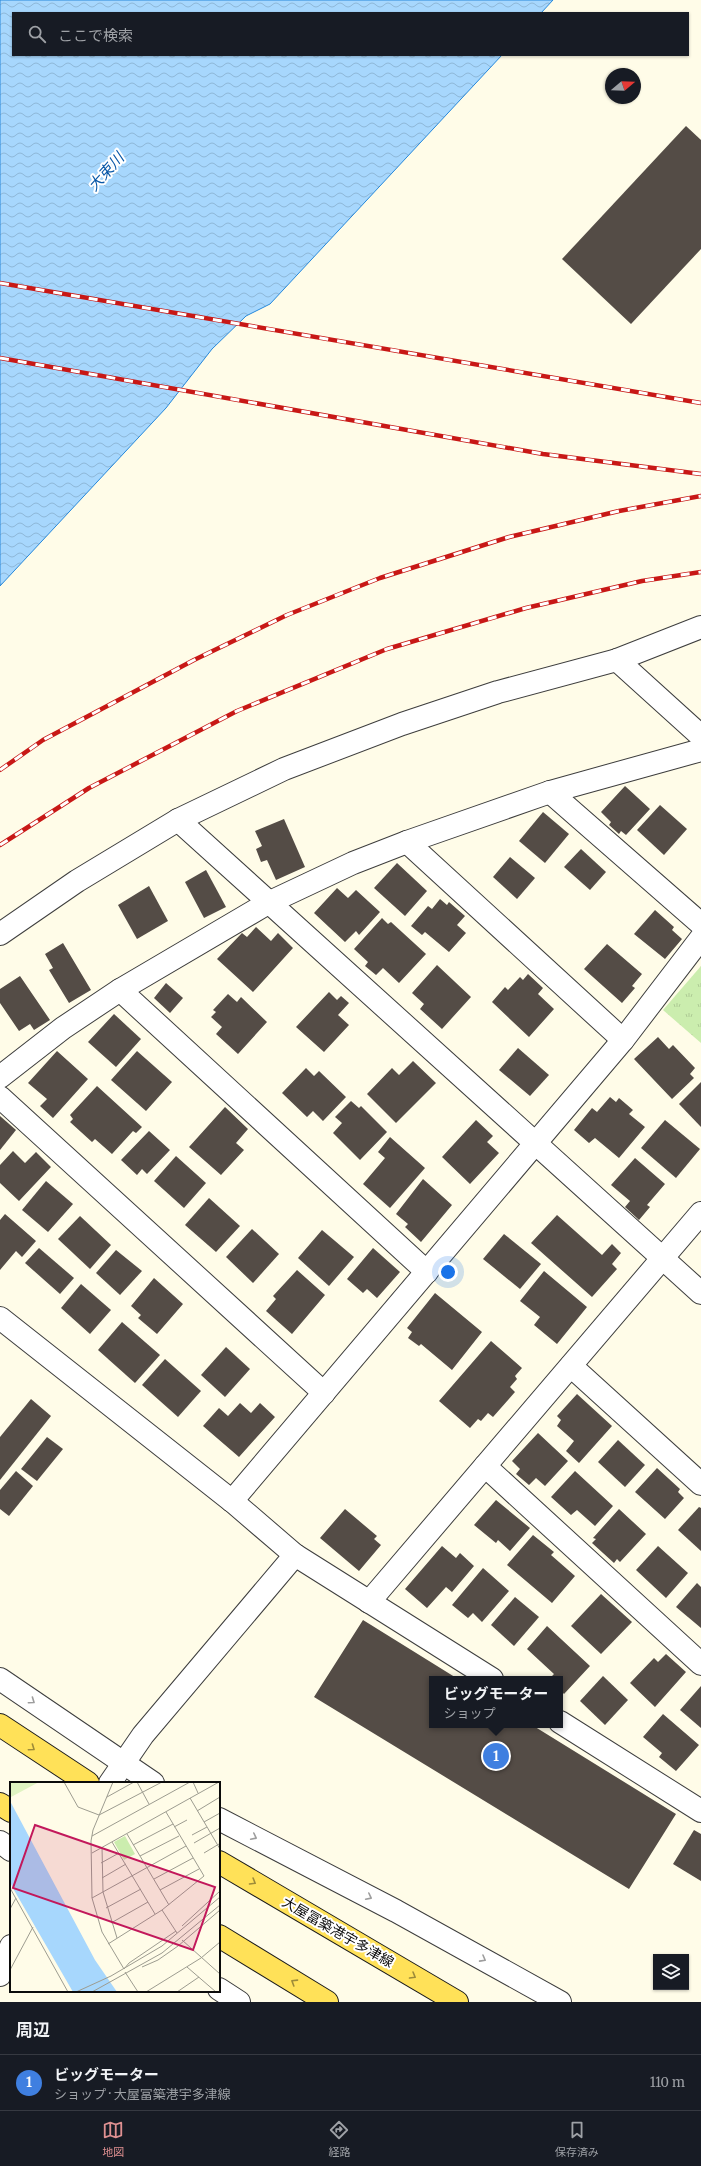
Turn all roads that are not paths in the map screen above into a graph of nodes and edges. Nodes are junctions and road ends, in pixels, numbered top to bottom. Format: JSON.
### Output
{"nodes":[{"id":1,"x":701,"y":627,"type":"edge"},
{"id":2,"x":617,"y":660,"type":"junction"},
{"id":3,"x":701,"y":736,"type":"edge"},
{"id":4,"x":701,"y":750,"type":"edge"},
{"id":5,"x":550,"y":792,"type":"junction"},
{"id":6,"x":178,"y":820,"type":"junction"},
{"id":7,"x":407,"y":842,"type":"junction"},
{"id":8,"x":268,"y":903,"type":"junction"},
{"id":9,"x":701,"y":924,"type":"edge"},
{"id":10,"x":0,"y":934,"type":"edge"},
{"id":11,"x":701,"y":938,"type":"edge"},
{"id":12,"x":120,"y":990,"type":"junction"},
{"id":13,"x":623,"y":1040,"type":"junction"},
{"id":14,"x":0,"y":1077,"type":"edge"},
{"id":15,"x":0,"y":1097,"type":"edge"},
{"id":16,"x":535,"y":1144,"type":"junction"},
{"id":17,"x":701,"y":1213,"type":"edge"},
{"id":18,"x":664,"y":1259,"type":"junction"},
{"id":19,"x":427,"y":1272,"type":"junction"},
{"id":20,"x":701,"y":1293,"type":"edge"},
{"id":21,"x":0,"y":1318,"type":"edge"},
{"id":22,"x":571,"y":1366,"type":"junction"},
{"id":23,"x":324,"y":1392,"type":"junction"},
{"id":24,"x":485,"y":1466,"type":"junction"},
{"id":25,"x":701,"y":1484,"type":"edge"},
{"id":26,"x":232,"y":1501,"type":"junction"},
{"id":27,"x":295,"y":1555,"type":"junction"},
{"id":28,"x":369,"y":1602,"type":"junction"},
{"id":29,"x":701,"y":1664,"type":"edge"},
{"id":30,"x":487,"y":1676,"type":"edge"},
{"id":31,"x":0,"y":1678,"type":"edge"},
{"id":32,"x":563,"y":1724,"type":"edge"},
{"id":33,"x":0,"y":1725,"type":"edge"},
{"id":34,"x":123,"y":1763,"type":"junction"},
{"id":35,"x":86,"y":1782,"type":"edge"},
{"id":36,"x":111,"y":1782,"type":"edge"},
{"id":37,"x":152,"y":1782,"type":"edge"},
{"id":38,"x":0,"y":1804,"type":"edge"},
{"id":39,"x":10,"y":1810,"type":"edge"},
{"id":40,"x":701,"y":1811,"type":"edge"},
{"id":41,"x":220,"y":1820,"type":"edge"},
{"id":42,"x":0,"y":1842,"type":"edge"},
{"id":43,"x":10,"y":1849,"type":"edge"},
{"id":44,"x":220,"y":1863,"type":"edge"},
{"id":45,"x":220,"y":1937,"type":"edge"},
{"id":46,"x":10,"y":1949,"type":"edge"},
{"id":47,"x":0,"y":1974,"type":"edge"},
{"id":48,"x":220,"y":1990,"type":"edge"},
{"id":49,"x":239,"y":2002,"type":"edge"},
{"id":50,"x":327,"y":2002,"type":"edge"},
{"id":51,"x":457,"y":2002,"type":"edge"},
{"id":52,"x":560,"y":2002,"type":"edge"}],
"edges":[{"from":1,"to":2,"type":"street"},
{"from":2,"to":3,"type":"street"},
{"from":2,"to":6,"type":"street"},
{"from":4,"to":5,"type":"street"},
{"from":5,"to":7,"type":"street"},
{"from":5,"to":9,"type":"street"},
{"from":6,"to":8,"type":"street"},
{"from":6,"to":10,"type":"street"},
{"from":7,"to":8,"type":"street"},
{"from":7,"to":13,"type":"street"},
{"from":8,"to":12,"type":"street"},
{"from":8,"to":16,"type":"street"},
{"from":11,"to":13,"type":"street"},
{"from":12,"to":14,"type":"street"},
{"from":12,"to":19,"type":"street"},
{"from":13,"to":16,"type":"street"},
{"from":15,"to":23,"type":"street"},
{"from":16,"to":18,"type":"street"},
{"from":16,"to":19,"type":"street"},
{"from":17,"to":18,"type":"street"},
{"from":18,"to":20,"type":"street"},
{"from":18,"to":22,"type":"street"},
{"from":19,"to":23,"type":"street"},
{"from":21,"to":26,"type":"street"},
{"from":22,"to":24,"type":"street"},
{"from":22,"to":25,"type":"street"},
{"from":23,"to":26,"type":"street"},
{"from":24,"to":28,"type":"street"},
{"from":24,"to":29,"type":"street"},
{"from":26,"to":27,"type":"street"},
{"from":27,"to":28,"type":"street"},
{"from":27,"to":34,"type":"street"},
{"from":28,"to":30,"type":"street"},
{"from":31,"to":34,"type":"street","one_way":true},
{"from":32,"to":40,"type":"street"},
{"from":33,"to":35,"type":"main road","one_way":true},
{"from":34,"to":36,"type":"street"},
{"from":34,"to":37,"type":"street"},
{"from":38,"to":39,"type":"main road"},
{"from":41,"to":52,"type":"street","one_way":true},
{"from":42,"to":43,"type":"street"},
{"from":44,"to":51,"type":"main road","name":"大屋冨築港宇多津線","one_way":true},
{"from":50,"to":45,"type":"main road","one_way":true},
{"from":46,"to":47,"type":"street"},
{"from":48,"to":49,"type":"street"}]}
